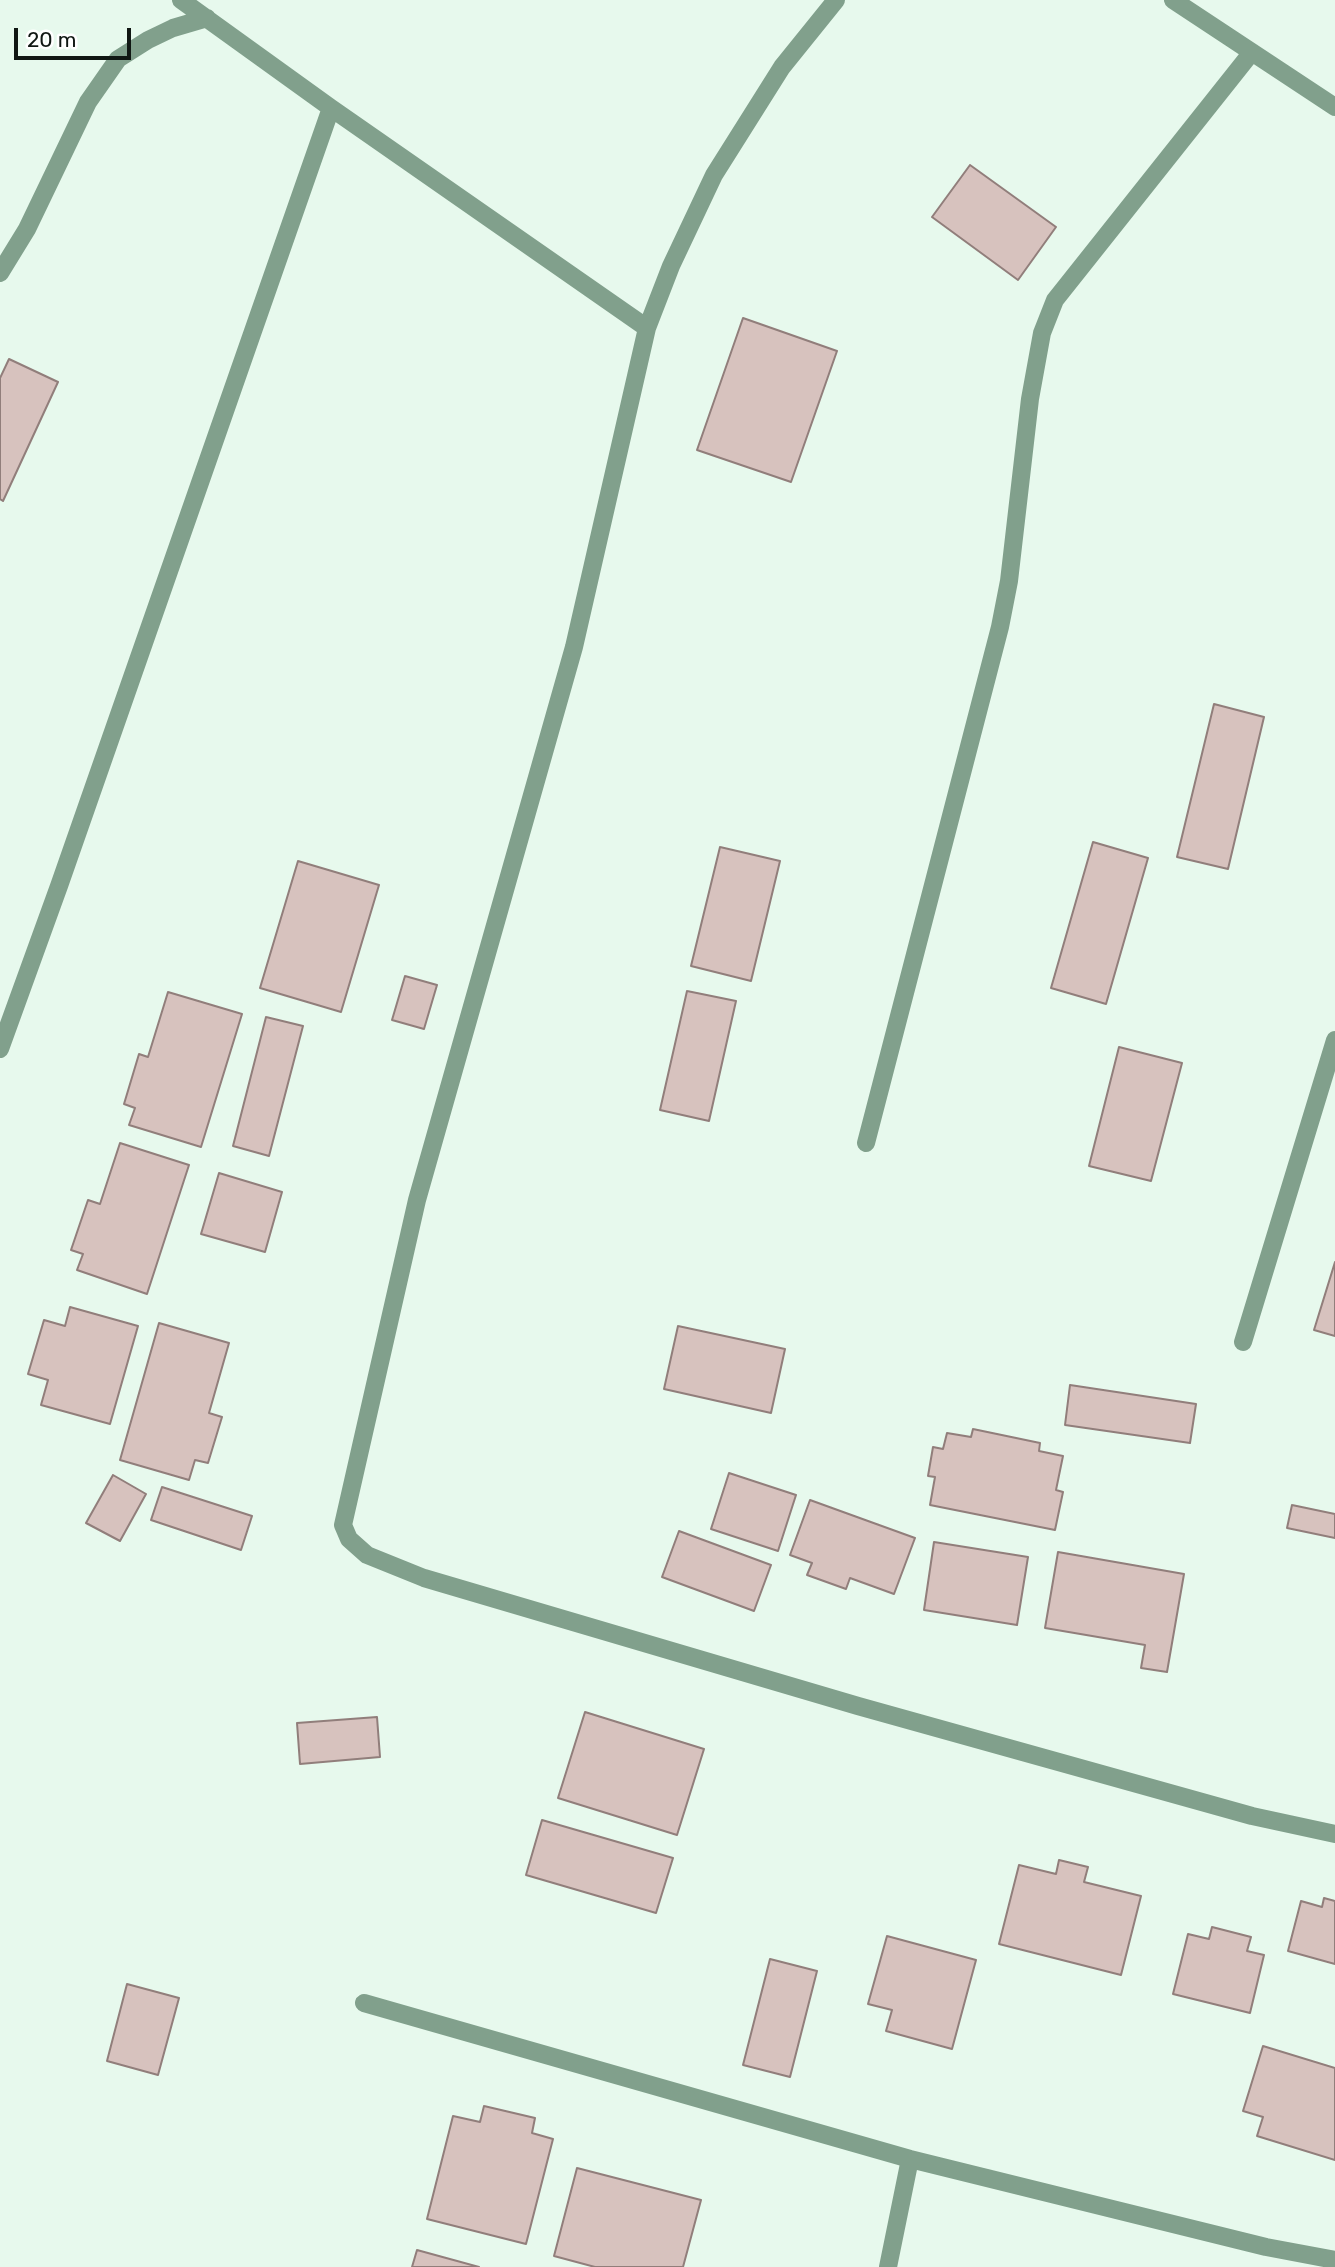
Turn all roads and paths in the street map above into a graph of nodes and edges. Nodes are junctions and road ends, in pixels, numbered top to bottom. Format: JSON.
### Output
{"nodes":[{"id":1,"x":181,"y":0,"type":"edge"},
{"id":2,"x":836,"y":0,"type":"edge"},
{"id":3,"x":1173,"y":0,"type":"edge"},
{"id":4,"x":207,"y":18,"type":"junction"},
{"id":5,"x":1252,"y":52,"type":"junction"},
{"id":6,"x":1335,"y":107,"type":"edge"},
{"id":7,"x":331,"y":108,"type":"junction"},
{"id":8,"x":0,"y":273,"type":"edge"},
{"id":9,"x":647,"y":328,"type":"junction"},
{"id":10,"x":1335,"y":1040,"type":"edge"},
{"id":11,"x":0,"y":1049,"type":"edge"},
{"id":12,"x":866,"y":1143,"type":"dead end"},
{"id":13,"x":1243,"y":1342,"type":"dead end"},
{"id":14,"x":1335,"y":1834,"type":"edge"},
{"id":15,"x":364,"y":2003,"type":"dead end"},
{"id":16,"x":910,"y":2159,"type":"junction"},
{"id":17,"x":1335,"y":2260,"type":"edge"},
{"id":18,"x":888,"y":2267,"type":"edge"}],
"edges":[{"from":1,"to":4,"type":"street"},
{"from":2,"to":9,"type":"street"},
{"from":3,"to":5,"type":"street"},
{"from":4,"to":7,"type":"street"},
{"from":4,"to":8,"type":"street"},
{"from":5,"to":6,"type":"street"},
{"from":5,"to":12,"type":"street"},
{"from":7,"to":9,"type":"street"},
{"from":7,"to":11,"type":"street"},
{"from":9,"to":14,"type":"street"},
{"from":10,"to":13,"type":"street"},
{"from":15,"to":16,"type":"street"},
{"from":16,"to":17,"type":"street"},
{"from":16,"to":18,"type":"street"}]}
